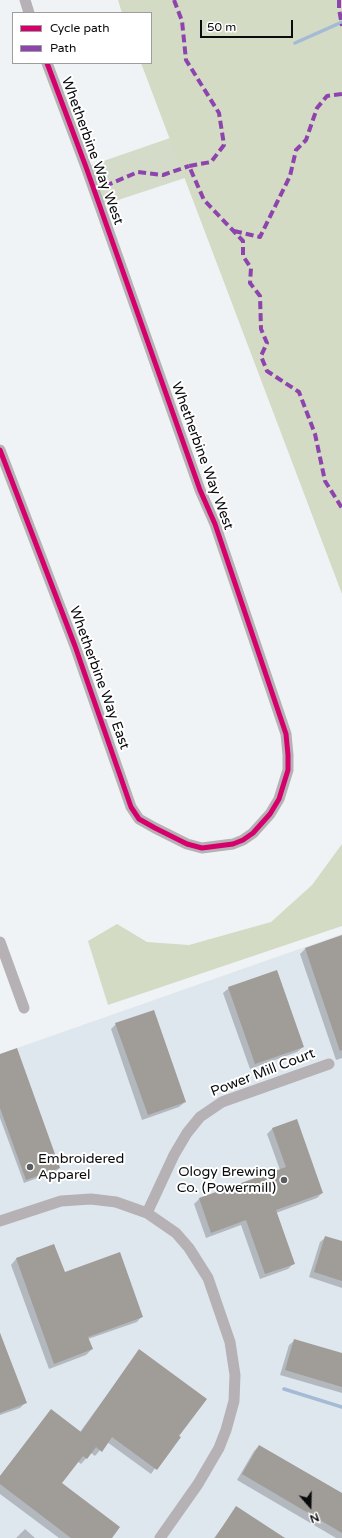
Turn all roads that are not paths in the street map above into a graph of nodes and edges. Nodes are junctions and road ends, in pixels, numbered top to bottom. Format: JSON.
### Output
{"nodes":[{"id":1,"x":25,"y":0,"type":"edge"},
{"id":2,"x":29,"y":12,"type":"edge"},
{"id":3,"x":47,"y":64,"type":"edge"},
{"id":4,"x":0,"y":450,"type":"edge"},
{"id":5,"x":233,"y":844,"type":"joint"},
{"id":6,"x":0,"y":942,"type":"edge"},
{"id":7,"x":24,"y":1008,"type":"dead end"},
{"id":8,"x":329,"y":1064,"type":"dead end"},
{"id":9,"x":146,"y":1213,"type":"junction"},
{"id":10,"x":0,"y":1221,"type":"edge"},
{"id":11,"x":160,"y":1538,"type":"edge"}],
"edges":[{"from":1,"to":2,"type":"street"},
{"from":3,"to":5,"type":"street","name":"Whetherbine Way West"},
{"from":4,"to":5,"type":"street","name":"Whetherbine Way East"},
{"from":6,"to":7,"type":"street"},
{"from":8,"to":9,"type":"street","name":"Power Mill Court"},
{"from":9,"to":10,"type":"street"},
{"from":9,"to":11,"type":"street"}]}
